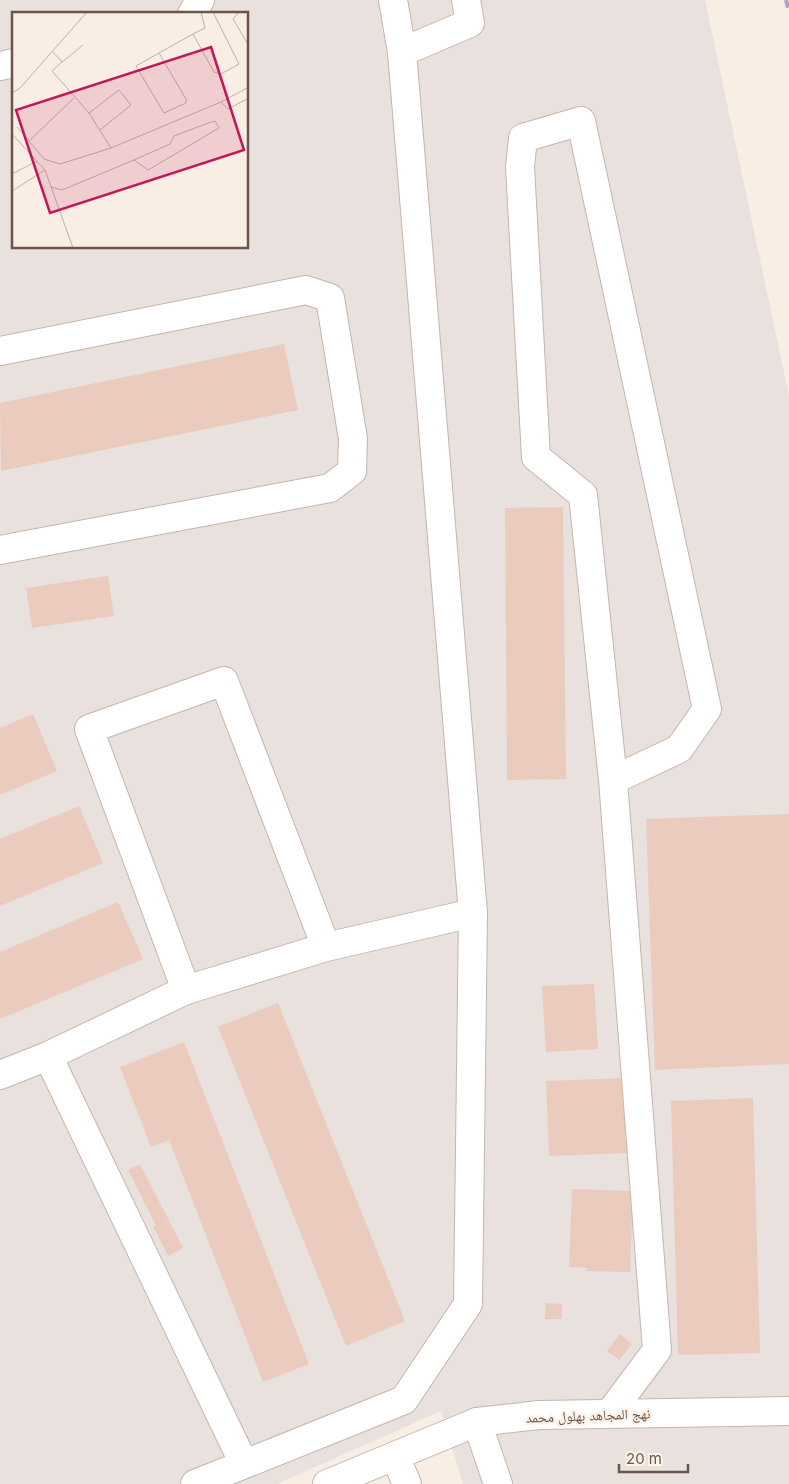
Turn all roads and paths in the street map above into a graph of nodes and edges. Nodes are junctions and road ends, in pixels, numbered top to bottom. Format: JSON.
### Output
{"nodes":[{"id":1,"x":200,"y":0,"type":"edge"},
{"id":2,"x":393,"y":0,"type":"edge"},
{"id":3,"x":466,"y":0,"type":"edge"},
{"id":4,"x":193,"y":12,"type":"edge"},
{"id":5,"x":402,"y":52,"type":"junction"},
{"id":6,"x":0,"y":351,"type":"edge"},
{"id":7,"x":0,"y":550,"type":"edge"},
{"id":8,"x":613,"y":780,"type":"junction"},
{"id":9,"x":473,"y":914,"type":"junction"},
{"id":10,"x":326,"y":947,"type":"junction"},
{"id":11,"x":186,"y":990,"type":"junction"},
{"id":12,"x":48,"y":1056,"type":"junction"},
{"id":13,"x":0,"y":1075,"type":"edge"},
{"id":14,"x":789,"y":1411,"type":"edge"},
{"id":15,"x":610,"y":1413,"type":"junction"},
{"id":16,"x":478,"y":1422,"type":"junction"},
{"id":17,"x":395,"y":1456,"type":"junction"},
{"id":18,"x":244,"y":1464,"type":"junction"},
{"id":19,"x":195,"y":1484,"type":"edge"},
{"id":20,"x":327,"y":1484,"type":"edge"},
{"id":21,"x":407,"y":1484,"type":"edge"},
{"id":22,"x":498,"y":1484,"type":"edge"}],
"edges":[{"from":1,"to":4,"type":"street"},
{"from":2,"to":5,"type":"street"},
{"from":3,"to":5,"type":"street"},
{"from":5,"to":9,"type":"street"},
{"from":6,"to":7,"type":"street"},
{"from":8,"to":8,"type":"street"},
{"from":8,"to":15,"type":"street"},
{"from":9,"to":10,"type":"street"},
{"from":9,"to":18,"type":"street"},
{"from":10,"to":11,"type":"street"},
{"from":10,"to":11,"type":"street"},
{"from":11,"to":12,"type":"street"},
{"from":12,"to":13,"type":"street"},
{"from":12,"to":18,"type":"street"},
{"from":14,"to":15,"type":"street","name":"نهج المجاهد بهلول محمد"},
{"from":15,"to":16,"type":"street","name":"نهج المجاهد بهلول محمد"},
{"from":16,"to":17,"type":"street","name":"نهج المجاهد بهلول محمد"},
{"from":16,"to":22,"type":"street"},
{"from":17,"to":20,"type":"street","name":"نهج المجاهد بهلول محمد"},
{"from":17,"to":21,"type":"street"},
{"from":18,"to":19,"type":"street"}]}
